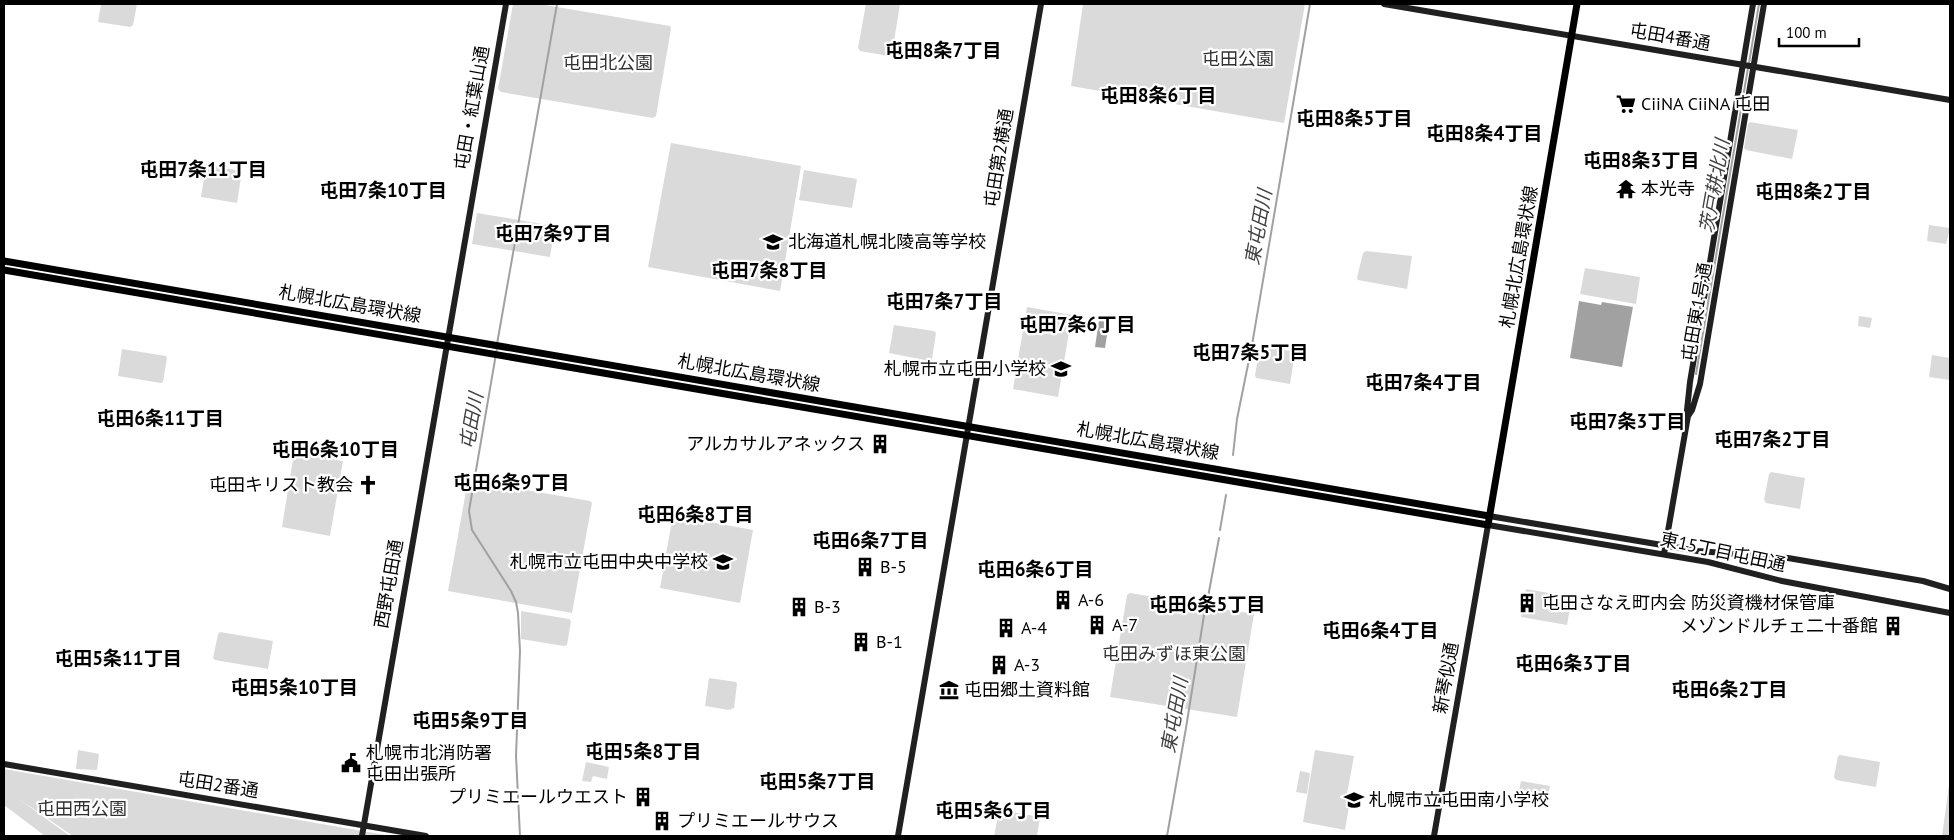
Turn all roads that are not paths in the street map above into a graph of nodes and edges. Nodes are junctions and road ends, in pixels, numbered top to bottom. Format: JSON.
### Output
{"nodes":[{"id":1,"x":506,"y":4,"type":"edge"},
{"id":2,"x":1041,"y":4,"type":"edge"},
{"id":3,"x":1384,"y":4,"type":"edge"},
{"id":4,"x":1577,"y":4,"type":"edge"},
{"id":5,"x":1754,"y":4,"type":"edge"},
{"id":6,"x":1764,"y":4,"type":"edge"},
{"id":7,"x":1573,"y":36,"type":"junction"},
{"id":8,"x":1748,"y":66,"type":"junction"},
{"id":9,"x":1950,"y":100,"type":"edge"},
{"id":10,"x":4,"y":260,"type":"edge"},
{"id":11,"x":4,"y":270,"type":"edge"},
{"id":12,"x":448,"y":336,"type":"junction"},
{"id":13,"x":446,"y":346,"type":"junction"},
{"id":14,"x":1688,"y":416,"type":"junction"},
{"id":15,"x":968,"y":425,"type":"junction"},
{"id":16,"x":967,"y":435,"type":"junction"},
{"id":17,"x":1489,"y":516,"type":"junction"},
{"id":18,"x":1488,"y":525,"type":"junction"},
{"id":19,"x":1666,"y":546,"type":"junction"},
{"id":20,"x":1664,"y":554,"type":"junction"},
{"id":21,"x":1950,"y":589,"type":"edge"},
{"id":22,"x":1950,"y":613,"type":"edge"},
{"id":23,"x":4,"y":764,"type":"edge"},
{"id":24,"x":364,"y":825,"type":"junction"},
{"id":25,"x":362,"y":836,"type":"edge"},
{"id":26,"x":426,"y":836,"type":"edge"},
{"id":27,"x":898,"y":836,"type":"edge"},
{"id":28,"x":1434,"y":836,"type":"edge"}],
"edges":[{"from":1,"to":12,"type":"street","name":"屯田・紅葉山通"},
{"from":2,"to":15,"type":"street","name":"屯田第2横通"},
{"from":3,"to":7,"type":"street","name":"屯田4番通"},
{"from":4,"to":7,"type":"main road","name":"札幌北広島環状線"},
{"from":5,"to":8,"type":"street","name":"屯田東1号通"},
{"from":6,"to":8,"type":"street","name":"屯田東1号通"},
{"from":7,"to":8,"type":"street","name":"屯田4番通"},
{"from":7,"to":17,"type":"main road","name":"札幌北広島環状線"},
{"from":8,"to":9,"type":"street","name":"屯田4番通"},
{"from":8,"to":14,"type":"street","name":"屯田東1号通"},
{"from":8,"to":14,"type":"street","name":"屯田東1号通"},
{"from":10,"to":12,"type":"main road","name":"札幌北広島環状線"},
{"from":11,"to":13,"type":"main road","name":"札幌北広島環状線"},
{"from":12,"to":13,"type":"street","name":"西野屯田通"},
{"from":12,"to":15,"type":"main road","name":"札幌北広島環状線"},
{"from":13,"to":16,"type":"main road","name":"札幌北広島環状線"},
{"from":13,"to":24,"type":"street","name":"西野屯田通"},
{"from":14,"to":19,"type":"street","name":"屯田東1号通"},
{"from":15,"to":16,"type":"street","name":"屯田第2横通"},
{"from":15,"to":17,"type":"main road","name":"札幌北広島環状線"},
{"from":16,"to":18,"type":"main road","name":"札幌北広島環状線"},
{"from":16,"to":27,"type":"street","name":"屯田第2横通"},
{"from":17,"to":18,"type":"main road","name":"札幌北広島環状線"},
{"from":17,"to":19,"type":"street","name":"東15丁目屯田通"},
{"from":18,"to":20,"type":"street","name":"東15丁目屯田通"},
{"from":18,"to":28,"type":"street","name":"新琴似通"},
{"from":19,"to":20,"type":"street","name":"屯田東1号通"},
{"from":19,"to":21,"type":"street","name":"東15丁目屯田通"},
{"from":20,"to":22,"type":"street","name":"東15丁目屯田通"},
{"from":23,"to":24,"type":"street","name":"屯田2番通"},
{"from":24,"to":25,"type":"street","name":"西野屯田通"},
{"from":24,"to":26,"type":"street","name":"屯田2番通"}]}
